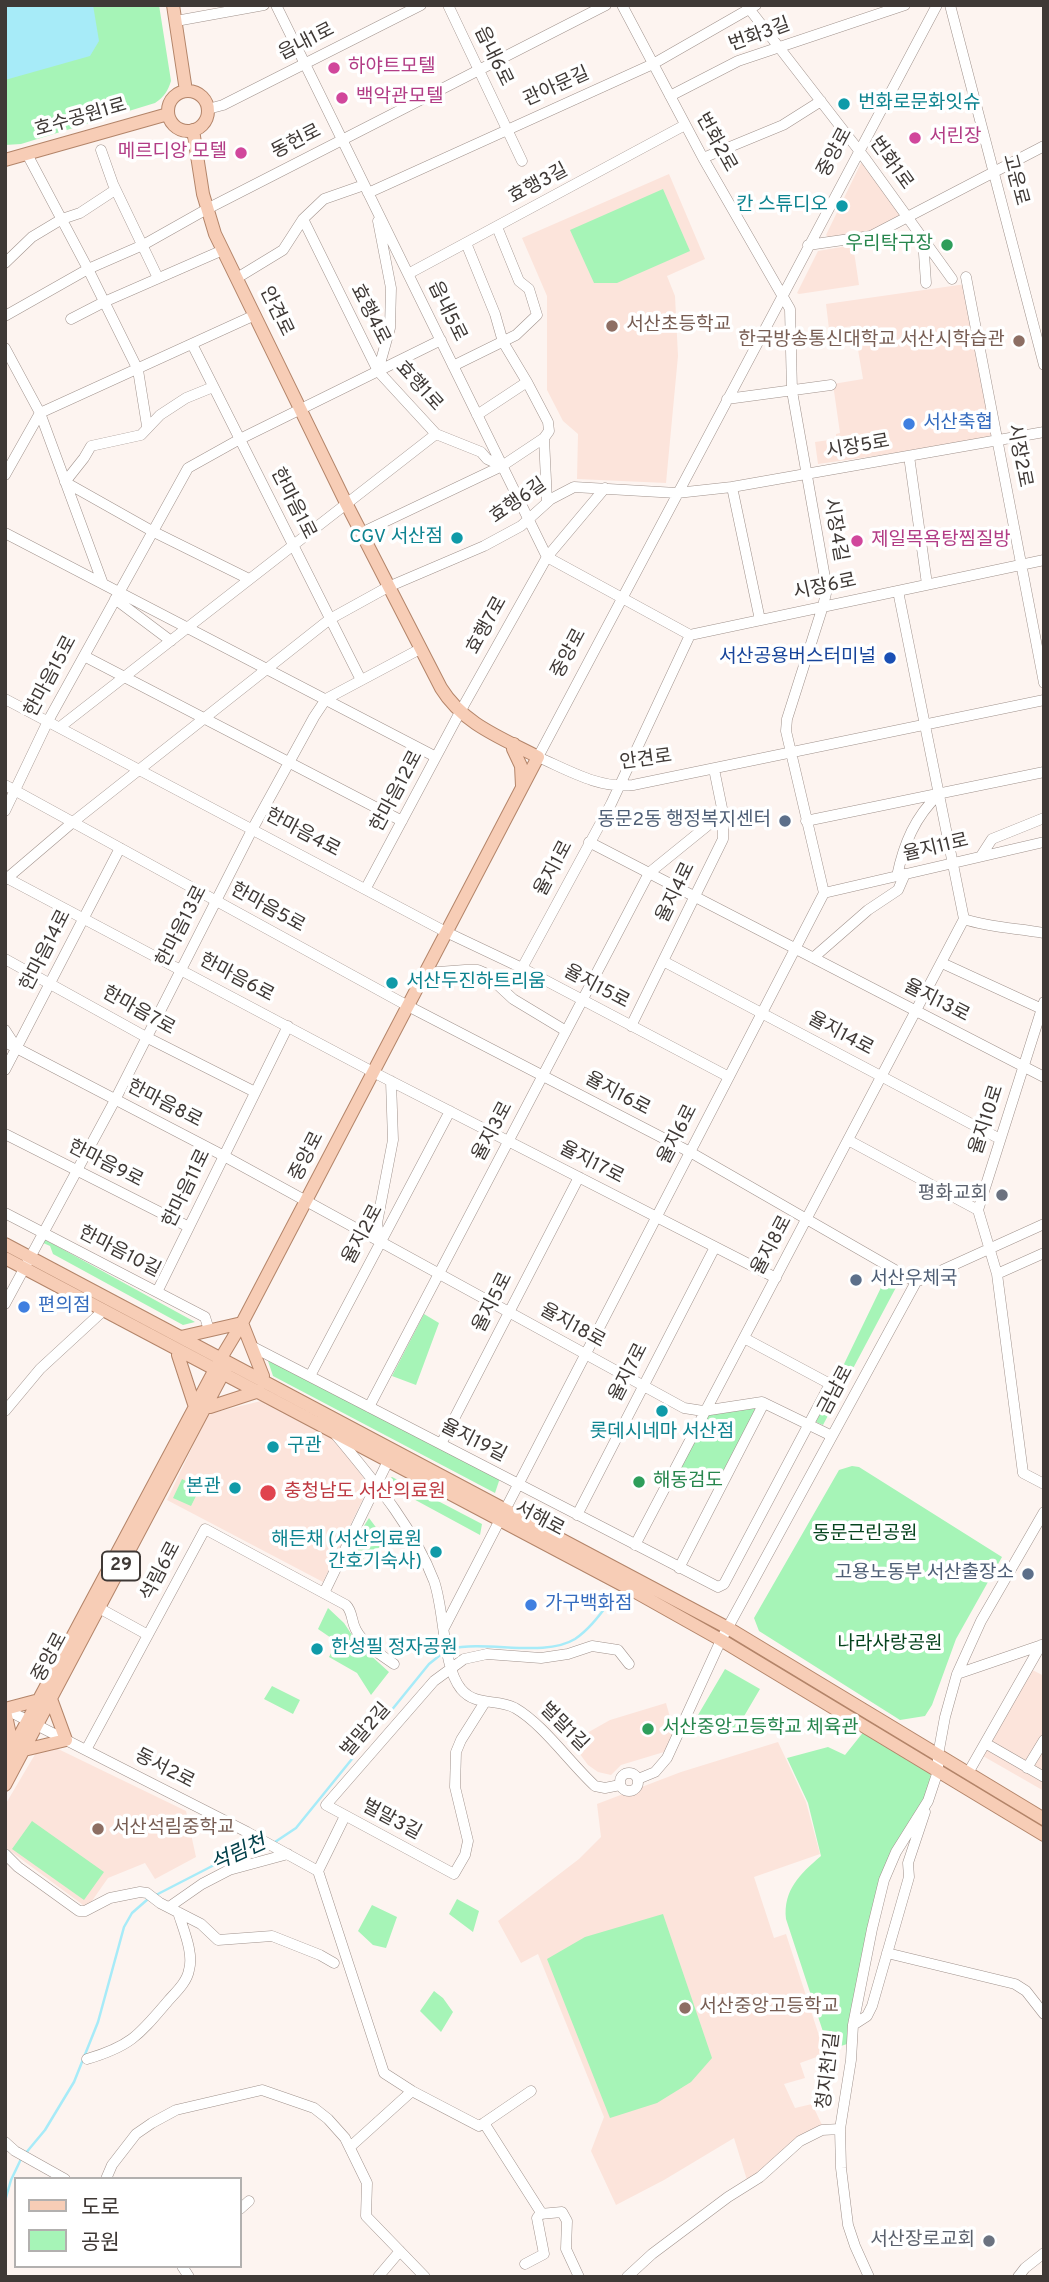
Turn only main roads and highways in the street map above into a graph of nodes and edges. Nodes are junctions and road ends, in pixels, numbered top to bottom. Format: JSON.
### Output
{"nodes":[{"id":1,"x":173,"y":5,"type":"edge"},
{"id":2,"x":186,"y":91,"type":"junction"},
{"id":3,"x":168,"y":114,"type":"junction"},
{"id":4,"x":193,"y":130,"type":"junction"},
{"id":5,"x":5,"y":160,"type":"edge"},
{"id":6,"x":514,"y":744,"type":"junction"},
{"id":7,"x":538,"y":757,"type":"joint"},
{"id":8,"x":522,"y":786,"type":"junction"},
{"id":9,"x":5,"y":1244,"type":"edge"},
{"id":10,"x":5,"y":1258,"type":"edge"},
{"id":11,"x":27,"y":1262,"type":"junction"},
{"id":12,"x":243,"y":1323,"type":"junction"},
{"id":13,"x":181,"y":1337,"type":"junction"},
{"id":14,"x":180,"y":1351,"type":"junction"},
{"id":15,"x":222,"y":1366,"type":"junction"},
{"id":16,"x":260,"y":1386,"type":"junction"},
{"id":17,"x":200,"y":1406,"type":"junction"},
{"id":18,"x":502,"y":1515,"type":"junction"},
{"id":19,"x":724,"y":1634,"type":"junction"},
{"id":20,"x":45,"y":1700,"type":"junction"},
{"id":21,"x":5,"y":1710,"type":"edge"},
{"id":22,"x":18,"y":1750,"type":"junction"},
{"id":23,"x":5,"y":1763,"type":"edge"},
{"id":24,"x":5,"y":1785,"type":"edge"},
{"id":25,"x":1044,"y":1819,"type":"edge"},
{"id":26,"x":1044,"y":1835,"type":"edge"}],
"edges":[{"from":1,"to":2,"type":"main road"},
{"from":2,"to":3,"type":"main road"},
{"from":2,"to":4,"type":"main road"},
{"from":3,"to":4,"type":"main road"},
{"from":3,"to":5,"type":"main road","name":"호수공원1로"},
{"from":4,"to":6,"type":"main road","name":"안견로"},
{"from":6,"to":7,"type":"main road","name":"안견로"},
{"from":6,"to":8,"type":"main road"},
{"from":7,"to":8,"type":"main road","name":"중앙로"},
{"from":8,"to":12,"type":"main road","name":"중앙로"},
{"from":9,"to":11,"type":"main road","name":"서해로"},
{"from":10,"to":11,"type":"main road","name":"서해로"},
{"from":11,"to":13,"type":"main road","name":"서해로"},
{"from":11,"to":14,"type":"main road","name":"서해로"},
{"from":12,"to":13,"type":"main road"},
{"from":12,"to":15,"type":"main road","name":"중앙로"},
{"from":12,"to":16,"type":"main road"},
{"from":13,"to":15,"type":"main road","name":"서해로"},
{"from":14,"to":15,"type":"main road","name":"서해로"},
{"from":14,"to":17,"type":"main road"},
{"from":15,"to":16,"type":"main road","name":"서해로"},
{"from":15,"to":17,"type":"main road","name":"중앙로","number":"29"},
{"from":16,"to":17,"type":"main road"},
{"from":16,"to":18,"type":"main road","name":"서해로"},
{"from":16,"to":18,"type":"main road","name":"서해로"},
{"from":17,"to":20,"type":"main road","name":"중앙로","number":"29"},
{"from":17,"to":20,"type":"main road","name":"중앙로","number":"29"},
{"from":18,"to":19,"type":"main road","name":"서해로"},
{"from":19,"to":25,"type":"main road","name":"서해로"},
{"from":19,"to":26,"type":"main road","name":"서해로"},
{"from":20,"to":21,"type":"main road"},
{"from":20,"to":22,"type":"main road","name":"중앙로","number":"29"},
{"from":20,"to":22,"type":"main road"},
{"from":21,"to":22,"type":"main road"},
{"from":22,"to":23,"type":"main road","name":"중앙로","number":"29"},
{"from":22,"to":24,"type":"main road","name":"중앙로","number":"29"}]}
